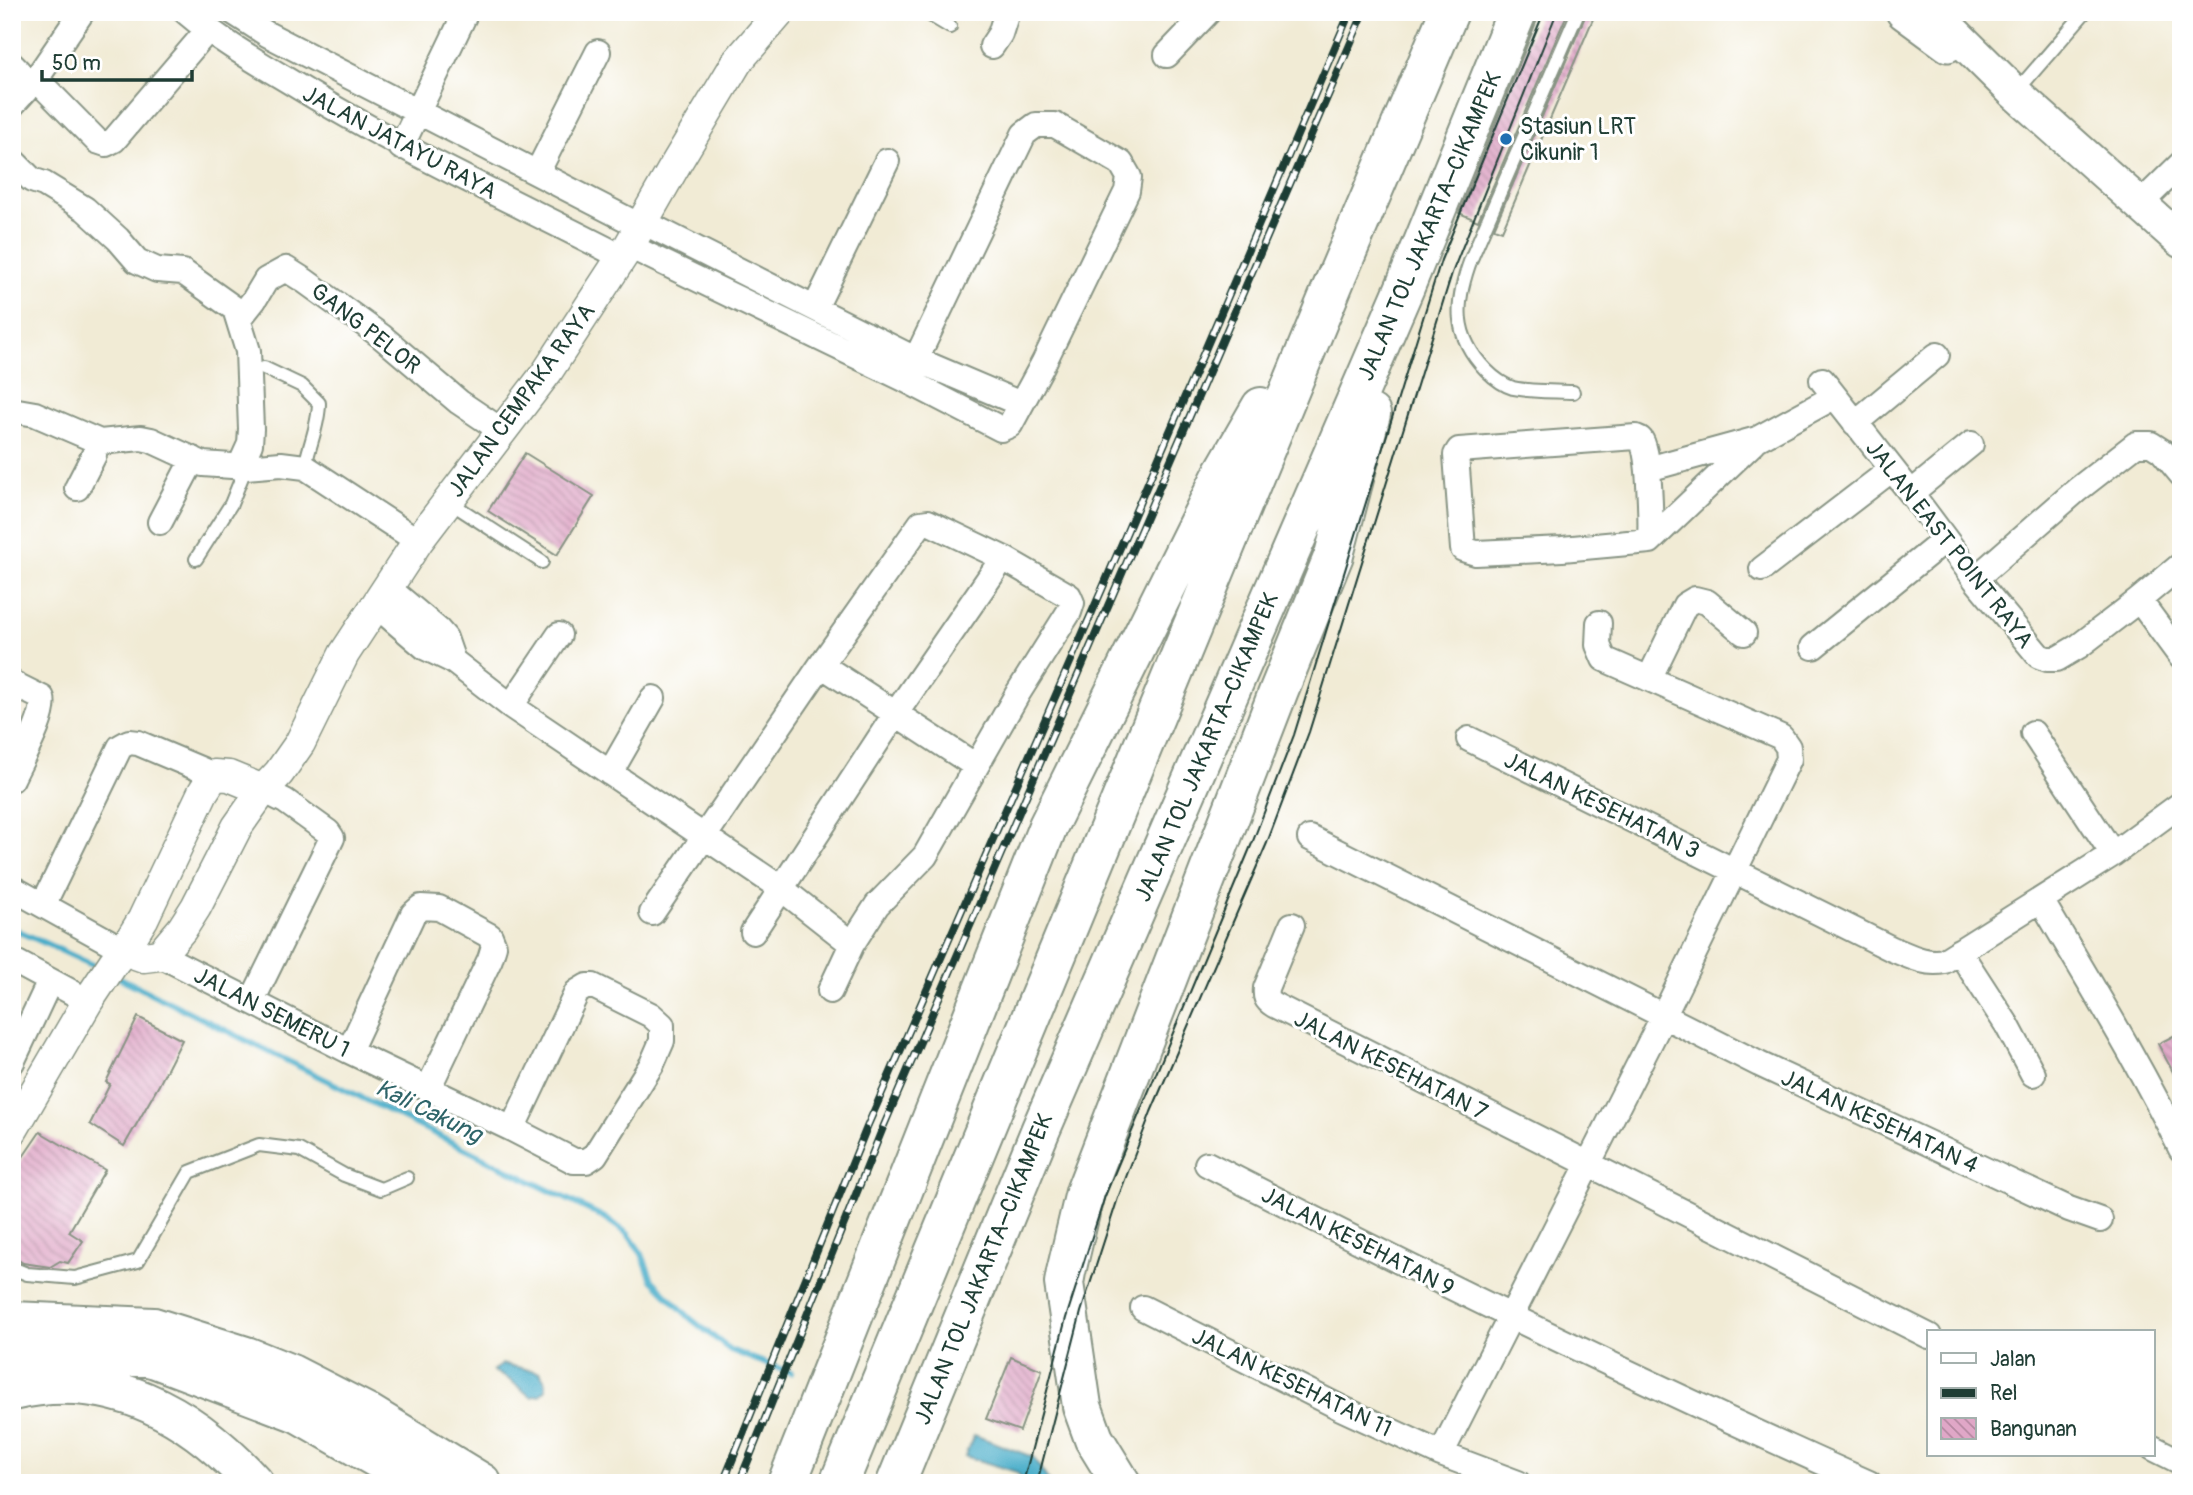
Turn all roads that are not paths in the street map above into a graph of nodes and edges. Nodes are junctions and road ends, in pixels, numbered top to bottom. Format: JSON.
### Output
{"nodes":[{"id":1,"x":82,"y":12,"type":"edge"},
{"id":2,"x":186,"y":12,"type":"edge"},
{"id":3,"x":233,"y":12,"type":"edge"},
{"id":4,"x":466,"y":12,"type":"edge"},
{"id":5,"x":780,"y":12,"type":"edge"},
{"id":6,"x":925,"y":12,"type":"edge"},
{"id":7,"x":1007,"y":12,"type":"edge"},
{"id":8,"x":1208,"y":12,"type":"edge"},
{"id":9,"x":1449,"y":12,"type":"edge"},
{"id":10,"x":1517,"y":12,"type":"edge"},
{"id":11,"x":1578,"y":12,"type":"edge"},
{"id":12,"x":1903,"y":12,"type":"edge"},
{"id":13,"x":1933,"y":12,"type":"edge"},
{"id":14,"x":2085,"y":12,"type":"edge"},
{"id":15,"x":950,"y":27,"type":"dead end"},
{"id":16,"x":208,"y":31,"type":"junction"},
{"id":17,"x":992,"y":46,"type":"dead end"},
{"id":18,"x":598,"y":52,"type":"dead end"},
{"id":19,"x":1167,"y":55,"type":"dead end"},
{"id":20,"x":22,"y":72,"type":"edge"},
{"id":21,"x":2015,"y":93,"type":"junction"},
{"id":22,"x":12,"y":105,"type":"edge"},
{"id":23,"x":417,"y":112,"type":"junction"},
{"id":24,"x":401,"y":146,"type":"junction"},
{"id":25,"x":12,"y":160,"type":"edge"},
{"id":26,"x":887,"y":160,"type":"dead end"},
{"id":27,"x":2181,"y":164,"type":"edge"},
{"id":28,"x":537,"y":173,"type":"junction"},
{"id":29,"x":2139,"y":205,"type":"junction"},
{"id":30,"x":634,"y":238,"type":"junction"},
{"id":31,"x":2181,"y":241,"type":"edge"},
{"id":32,"x":1336,"y":278,"type":"junction"},
{"id":33,"x":1405,"y":287,"type":"junction"},
{"id":34,"x":815,"y":309,"type":"junction"},
{"id":35,"x":239,"y":319,"type":"junction"},
{"id":36,"x":1937,"y":355,"type":"dead end"},
{"id":37,"x":264,"y":368,"type":"dead end"},
{"id":38,"x":911,"y":369,"type":"junction"},
{"id":39,"x":1573,"y":392,"type":"dead end"},
{"id":40,"x":12,"y":410,"type":"edge"},
{"id":41,"x":1854,"y":423,"type":"junction"},
{"id":42,"x":502,"y":430,"type":"junction"},
{"id":43,"x":1757,"y":439,"type":"junction"},
{"id":44,"x":1971,"y":443,"type":"dead end"},
{"id":45,"x":94,"y":454,"type":"dead end"},
{"id":46,"x":193,"y":459,"type":"junction"},
{"id":47,"x":243,"y":466,"type":"junction"},
{"id":48,"x":305,"y":467,"type":"junction"},
{"id":49,"x":1648,"y":469,"type":"junction"},
{"id":50,"x":1891,"y":470,"type":"junction"},
{"id":51,"x":2181,"y":474,"type":"edge"},
{"id":52,"x":77,"y":488,"type":"dead end"},
{"id":53,"x":1911,"y":494,"type":"junction"},
{"id":54,"x":448,"y":501,"type":"junction"},
{"id":55,"x":160,"y":522,"type":"dead end"},
{"id":56,"x":1945,"y":540,"type":"junction"},
{"id":57,"x":418,"y":541,"type":"junction"},
{"id":58,"x":1650,"y":541,"type":"junction"},
{"id":59,"x":1003,"y":558,"type":"junction"},
{"id":60,"x":196,"y":559,"type":"dead end"},
{"id":61,"x":541,"y":562,"type":"dead end"},
{"id":62,"x":2181,"y":565,"type":"edge"},
{"id":63,"x":1762,"y":569,"type":"dead end"},
{"id":64,"x":1975,"y":579,"type":"junction"},
{"id":65,"x":382,"y":597,"type":"junction"},
{"id":66,"x":2139,"y":600,"type":"junction"},
{"id":67,"x":1599,"y":623,"type":"dead end"},
{"id":68,"x":1744,"y":633,"type":"dead end"},
{"id":69,"x":559,"y":635,"type":"dead end"},
{"id":70,"x":1812,"y":647,"type":"dead end"},
{"id":71,"x":2181,"y":657,"type":"edge"},
{"id":72,"x":453,"y":661,"type":"junction"},
{"id":73,"x":821,"y":665,"type":"junction"},
{"id":74,"x":1649,"y":679,"type":"junction"},
{"id":75,"x":12,"y":683,"type":"edge"},
{"id":76,"x":653,"y":698,"type":"dead end"},
{"id":77,"x":511,"y":706,"type":"junction"},
{"id":78,"x":895,"y":713,"type":"junction"},
{"id":79,"x":2033,"y":733,"type":"dead end"},
{"id":80,"x":1469,"y":739,"type":"dead end"},
{"id":81,"x":976,"y":766,"type":"junction"},
{"id":82,"x":610,"y":774,"type":"junction"},
{"id":83,"x":214,"y":775,"type":"junction"},
{"id":84,"x":12,"y":779,"type":"edge"},
{"id":85,"x":264,"y":790,"type":"junction"},
{"id":86,"x":2181,"y":804,"type":"edge"},
{"id":87,"x":704,"y":838,"type":"junction"},
{"id":88,"x":1310,"y":838,"type":"dead end"},
{"id":89,"x":2113,"y":854,"type":"junction"},
{"id":90,"x":1734,"y":871,"type":"junction"},
{"id":91,"x":12,"y":888,"type":"edge"},
{"id":92,"x":782,"y":889,"type":"junction"},
{"id":93,"x":2041,"y":900,"type":"junction"},
{"id":94,"x":43,"y":905,"type":"junction"},
{"id":95,"x":652,"y":914,"type":"dead end"},
{"id":96,"x":1292,"y":925,"type":"dead end"},
{"id":97,"x":754,"y":932,"type":"dead end"},
{"id":98,"x":852,"y":944,"type":"junction"},
{"id":99,"x":1959,"y":951,"type":"junction"},
{"id":100,"x":160,"y":955,"type":"junction"},
{"id":101,"x":12,"y":960,"type":"edge"},
{"id":102,"x":107,"y":974,"type":"junction"},
{"id":103,"x":50,"y":981,"type":"junction"},
{"id":104,"x":830,"y":991,"type":"dead end"},
{"id":105,"x":252,"y":1001,"type":"junction"},
{"id":106,"x":1663,"y":1017,"type":"junction"},
{"id":107,"x":349,"y":1051,"type":"junction"},
{"id":108,"x":12,"y":1062,"type":"edge"},
{"id":109,"x":2033,"y":1074,"type":"dead end"},
{"id":110,"x":428,"y":1089,"type":"junction"},
{"id":111,"x":512,"y":1129,"type":"junction"},
{"id":112,"x":12,"y":1130,"type":"edge"},
{"id":113,"x":2181,"y":1149,"type":"edge"},
{"id":114,"x":1207,"y":1164,"type":"dead end"},
{"id":115,"x":1587,"y":1165,"type":"junction"},
{"id":116,"x":407,"y":1178,"type":"dead end"},
{"id":117,"x":2100,"y":1220,"type":"dead end"},
{"id":118,"x":12,"y":1268,"type":"edge"},
{"id":119,"x":1143,"y":1308,"type":"dead end"},
{"id":120,"x":1510,"y":1316,"type":"junction"},
{"id":121,"x":12,"y":1321,"type":"edge"},
{"id":122,"x":1927,"y":1335,"type":"edge"},
{"id":123,"x":12,"y":1356,"type":"edge"},
{"id":124,"x":12,"y":1391,"type":"edge"},
{"id":125,"x":337,"y":1434,"type":"junction"},
{"id":126,"x":804,"y":1439,"type":"junction"},
{"id":127,"x":2154,"y":1448,"type":"edge"},
{"id":128,"x":1441,"y":1454,"type":"junction"},
{"id":129,"x":2181,"y":1462,"type":"edge"},
{"id":130,"x":254,"y":1483,"type":"edge"},
{"id":131,"x":396,"y":1483,"type":"edge"},
{"id":132,"x":420,"y":1483,"type":"edge"},
{"id":133,"x":482,"y":1483,"type":"edge"},
{"id":134,"x":768,"y":1483,"type":"edge"},
{"id":135,"x":787,"y":1483,"type":"edge"},
{"id":136,"x":839,"y":1483,"type":"edge"},
{"id":137,"x":896,"y":1483,"type":"edge"},
{"id":138,"x":1121,"y":1483,"type":"edge"},
{"id":139,"x":1518,"y":1483,"type":"edge"},
{"id":140,"x":1869,"y":1483,"type":"edge"}],
"edges":[{"from":1,"to":20,"type":"street"},
{"from":2,"to":16,"type":"street","name":"JALAN JATAYU RAYA"},
{"from":3,"to":23,"type":"street","name":"JALAN JATAYU RAYA"},
{"from":4,"to":23,"type":"street"},
{"from":5,"to":30,"type":"street","name":"JALAN CEMPAKA RAYA"},
{"from":6,"to":15,"type":"lane"},
{"from":7,"to":17,"type":"street"},
{"from":8,"to":19,"type":"street"},
{"from":9,"to":32,"type":"highway"},
{"from":10,"to":33,"type":"highway","name":"JALAN TOL JAKARTA–CIKAMPEK"},
{"from":11,"to":39,"type":"lane"},
{"from":12,"to":21,"type":"main road"},
{"from":13,"to":21,"type":"main road"},
{"from":14,"to":21,"type":"lane"},
{"from":16,"to":20,"type":"street"},
{"from":16,"to":24,"type":"street","name":"JALAN JATAYU RAYA"},
{"from":18,"to":28,"type":"street"},
{"from":20,"to":22,"type":"street"},
{"from":21,"to":29,"type":"main road"},
{"from":23,"to":24,"type":"street"},
{"from":23,"to":28,"type":"street","name":"JALAN JATAYU RAYA"},
{"from":24,"to":30,"type":"street","name":"JALAN JATAYU RAYA"},
{"from":25,"to":35,"type":"street"},
{"from":26,"to":34,"type":"street"},
{"from":27,"to":29,"type":"street"},
{"from":28,"to":30,"type":"street","name":"JALAN JATAYU RAYA"},
{"from":29,"to":31,"type":"main road"},
{"from":30,"to":34,"type":"street"},
{"from":30,"to":38,"type":"street"},
{"from":30,"to":42,"type":"street","name":"JALAN CEMPAKA RAYA"},
{"from":32,"to":126,"type":"highway"},
{"from":32,"to":136,"type":"highway"},
{"from":33,"to":137,"type":"highway","name":"JALAN TOL JAKARTA–CIKAMPEK"},
{"from":33,"to":138,"type":"highway"},
{"from":34,"to":38,"type":"street"},
{"from":35,"to":42,"type":"street","name":"GANG PELOR"},
{"from":35,"to":47,"type":"street"},
{"from":36,"to":41,"type":"street"},
{"from":37,"to":48,"type":"lane"},
{"from":38,"to":38,"type":"street"},
{"from":40,"to":46,"type":"street"},
{"from":41,"to":43,"type":"street","name":"JALAN EAST POINT RAYA"},
{"from":41,"to":50,"type":"street","name":"JALAN EAST POINT RAYA"},
{"from":42,"to":54,"type":"street","name":"JALAN CEMPAKA RAYA"},
{"from":43,"to":49,"type":"street"},
{"from":43,"to":58,"type":"street"},
{"from":44,"to":53,"type":"street"},
{"from":45,"to":52,"type":"street"},
{"from":46,"to":47,"type":"street"},
{"from":46,"to":55,"type":"street"},
{"from":47,"to":48,"type":"street"},
{"from":47,"to":60,"type":"lane"},
{"from":48,"to":57,"type":"street"},
{"from":49,"to":58,"type":"street"},
{"from":49,"to":58,"type":"street"},
{"from":50,"to":53,"type":"street","name":"JALAN EAST POINT RAYA"},
{"from":50,"to":63,"type":"street"},
{"from":51,"to":64,"type":"street"},
{"from":53,"to":56,"type":"street","name":"JALAN EAST POINT RAYA"},
{"from":54,"to":57,"type":"street","name":"JALAN CEMPAKA RAYA"},
{"from":54,"to":61,"type":"lane"},
{"from":56,"to":64,"type":"street","name":"JALAN EAST POINT RAYA"},
{"from":56,"to":70,"type":"street"},
{"from":57,"to":65,"type":"street","name":"JALAN CEMPAKA RAYA"},
{"from":59,"to":73,"type":"street"},
{"from":59,"to":78,"type":"street"},
{"from":59,"to":81,"type":"street"},
{"from":62,"to":66,"type":"street"},
{"from":64,"to":66,"type":"street","name":"JALAN EAST POINT RAYA"},
{"from":65,"to":72,"type":"street"},
{"from":65,"to":72,"type":"street"},
{"from":65,"to":85,"type":"street","name":"JALAN CEMPAKA RAYA"},
{"from":66,"to":71,"type":"street"},
{"from":67,"to":74,"type":"street"},
{"from":68,"to":74,"type":"street"},
{"from":69,"to":77,"type":"street"},
{"from":72,"to":77,"type":"street"},
{"from":73,"to":78,"type":"street"},
{"from":73,"to":87,"type":"street"},
{"from":74,"to":90,"type":"street"},
{"from":75,"to":84,"type":"street"},
{"from":76,"to":82,"type":"street"},
{"from":77,"to":82,"type":"street"},
{"from":78,"to":81,"type":"street"},
{"from":78,"to":92,"type":"street"},
{"from":79,"to":89,"type":"street"},
{"from":80,"to":90,"type":"street","name":"JALAN KESEHATAN 3"},
{"from":81,"to":98,"type":"street"},
{"from":82,"to":87,"type":"street"},
{"from":83,"to":85,"type":"street"},
{"from":83,"to":94,"type":"street"},
{"from":83,"to":102,"type":"street"},
{"from":85,"to":100,"type":"street","name":"JALAN CEMPAKA RAYA"},
{"from":85,"to":105,"type":"street"},
{"from":86,"to":89,"type":"street","name":"JALAN KESEHATAN 3"},
{"from":87,"to":92,"type":"street"},
{"from":87,"to":95,"type":"street"},
{"from":88,"to":106,"type":"street","name":"JALAN KESEHATAN 4"},
{"from":89,"to":93,"type":"street","name":"JALAN KESEHATAN 3"},
{"from":90,"to":99,"type":"street","name":"JALAN KESEHATAN 3"},
{"from":90,"to":106,"type":"street"},
{"from":91,"to":94,"type":"street"},
{"from":92,"to":97,"type":"street"},
{"from":92,"to":98,"type":"street"},
{"from":93,"to":99,"type":"street","name":"JALAN KESEHATAN 3"},
{"from":93,"to":113,"type":"street"},
{"from":94,"to":102,"type":"street"},
{"from":96,"to":115,"type":"street","name":"JALAN KESEHATAN 7"},
{"from":98,"to":104,"type":"street"},
{"from":99,"to":109,"type":"street"},
{"from":100,"to":102,"type":"street"},
{"from":100,"to":105,"type":"street","name":"JALAN SEMERU 1"},
{"from":101,"to":103,"type":"street"},
{"from":102,"to":103,"type":"street"},
{"from":102,"to":112,"type":"street"},
{"from":103,"to":108,"type":"street"},
{"from":105,"to":107,"type":"street","name":"JALAN SEMERU 1"},
{"from":106,"to":115,"type":"street"},
{"from":106,"to":117,"type":"street","name":"JALAN KESEHATAN 4"},
{"from":107,"to":110,"type":"street","name":"JALAN SEMERU 1"},
{"from":107,"to":110,"type":"street"},
{"from":110,"to":111,"type":"street","name":"JALAN SEMERU 1"},
{"from":111,"to":111,"type":"street","name":"JALAN SEMERU 1"},
{"from":114,"to":120,"type":"street","name":"JALAN KESEHATAN 9"},
{"from":115,"to":120,"type":"street"},
{"from":115,"to":122,"type":"street"},
{"from":116,"to":118,"type":"lane"},
{"from":119,"to":128,"type":"street","name":"JALAN KESEHATAN 11"},
{"from":120,"to":128,"type":"street"},
{"from":120,"to":140,"type":"street","name":"JALAN KESEHATAN 9"},
{"from":121,"to":133,"type":"highway"},
{"from":123,"to":125,"type":"highway"},
{"from":124,"to":130,"type":"highway"},
{"from":125,"to":131,"type":"highway"},
{"from":125,"to":132,"type":"highway"},
{"from":126,"to":134,"type":"highway"},
{"from":126,"to":135,"type":"highway"},
{"from":127,"to":129,"type":"street"},
{"from":128,"to":139,"type":"street","name":"JALAN KESEHATAN 11"}]}
